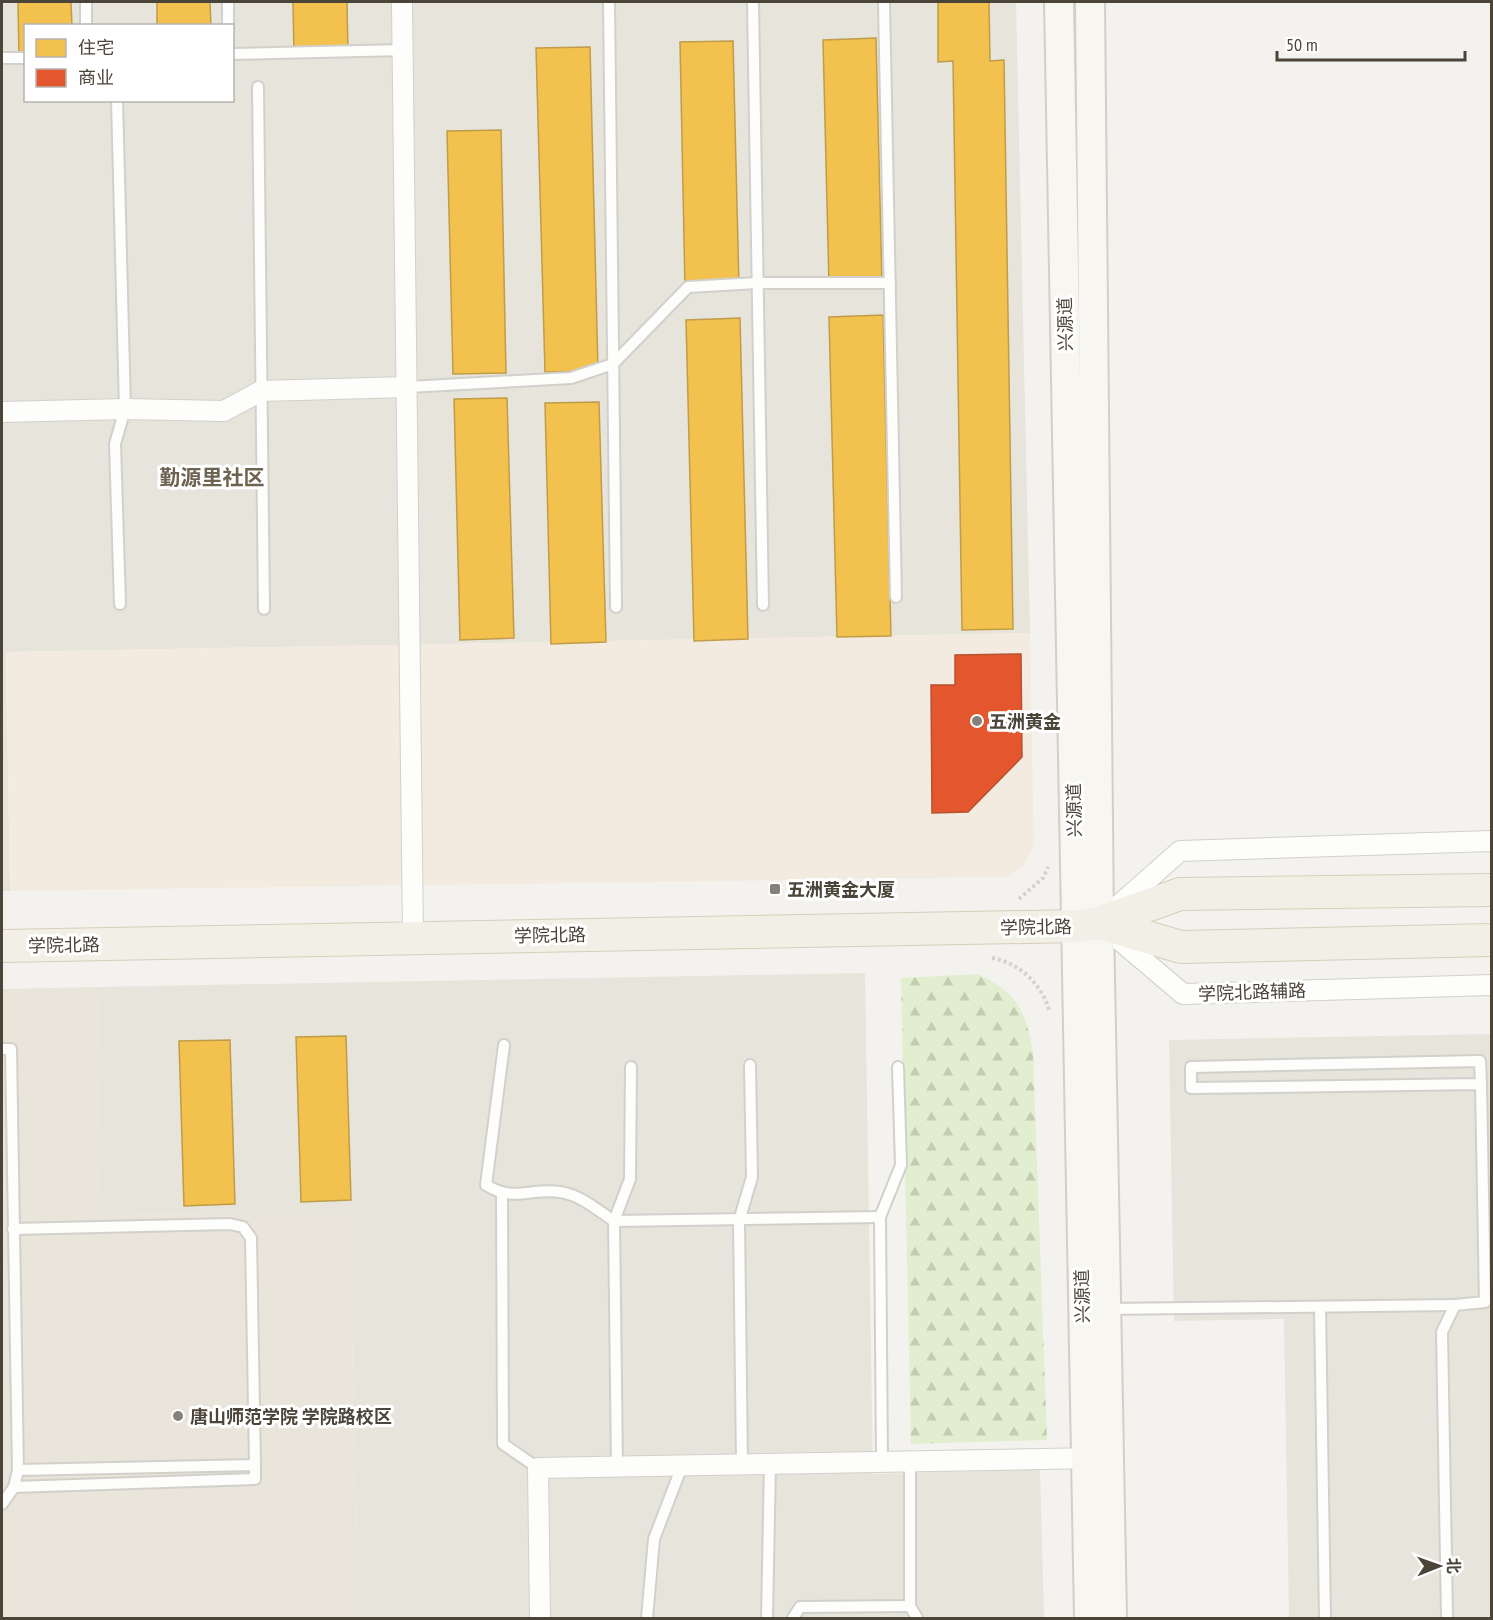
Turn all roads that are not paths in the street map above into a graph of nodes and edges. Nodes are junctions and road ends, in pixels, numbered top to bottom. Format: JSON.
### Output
{"nodes":[{"id":1,"x":86,"y":2,"type":"edge"},
{"id":2,"x":228,"y":2,"type":"edge"},
{"id":3,"x":402,"y":2,"type":"edge"},
{"id":4,"x":609,"y":2,"type":"edge"},
{"id":5,"x":753,"y":2,"type":"edge"},
{"id":6,"x":884,"y":2,"type":"edge"},
{"id":7,"x":1059,"y":2,"type":"edge"},
{"id":8,"x":1090,"y":2,"type":"edge"},
{"id":9,"x":86,"y":24,"type":"edge"},
{"id":10,"x":228,"y":24,"type":"edge"},
{"id":11,"x":403,"y":50,"type":"junction"},
{"id":12,"x":234,"y":54,"type":"edge"},
{"id":13,"x":2,"y":58,"type":"edge"},
{"id":14,"x":24,"y":58,"type":"edge"},
{"id":15,"x":258,"y":87,"type":"dead end"},
{"id":16,"x":117,"y":102,"type":"edge"},
{"id":17,"x":757,"y":283,"type":"junction"},
{"id":18,"x":890,"y":283,"type":"junction"},
{"id":19,"x":613,"y":364,"type":"junction"},
{"id":20,"x":408,"y":387,"type":"junction"},
{"id":21,"x":261,"y":391,"type":"junction"},
{"id":22,"x":125,"y":409,"type":"junction"},
{"id":23,"x":2,"y":412,"type":"edge"},
{"id":24,"x":896,"y":597,"type":"dead end"},
{"id":25,"x":120,"y":604,"type":"dead end"},
{"id":26,"x":763,"y":605,"type":"dead end"},
{"id":27,"x":616,"y":607,"type":"dead end"},
{"id":28,"x":264,"y":609,"type":"dead end"},
{"id":29,"x":1491,"y":842,"type":"edge"},
{"id":30,"x":1491,"y":890,"type":"edge"},
{"id":31,"x":1088,"y":925,"type":"junction"},
{"id":32,"x":414,"y":937,"type":"junction"},
{"id":33,"x":1491,"y":940,"type":"edge"},
{"id":34,"x":2,"y":946,"type":"edge"},
{"id":35,"x":1491,"y":985,"type":"edge"},
{"id":36,"x":504,"y":1045,"type":"dead end"},
{"id":37,"x":2,"y":1049,"type":"edge"},
{"id":38,"x":750,"y":1065,"type":"dead end"},
{"id":39,"x":898,"y":1066,"type":"dead end"},
{"id":40,"x":631,"y":1067,"type":"dead end"},
{"id":41,"x":1481,"y":1084,"type":"junction"},
{"id":42,"x":502,"y":1195,"type":"junction"},
{"id":43,"x":880,"y":1217,"type":"junction"},
{"id":44,"x":614,"y":1221,"type":"junction"},
{"id":45,"x":739,"y":1221,"type":"junction"},
{"id":46,"x":13,"y":1229,"type":"junction"},
{"id":47,"x":1455,"y":1305,"type":"junction"},
{"id":48,"x":1320,"y":1307,"type":"junction"},
{"id":49,"x":1104,"y":1309,"type":"junction"},
{"id":50,"x":1096,"y":1458,"type":"junction"},
{"id":51,"x":910,"y":1461,"type":"junction"},
{"id":52,"x":882,"y":1462,"type":"junction"},
{"id":53,"x":770,"y":1464,"type":"junction"},
{"id":54,"x":255,"y":1465,"type":"junction"},
{"id":55,"x":742,"y":1465,"type":"junction"},
{"id":56,"x":617,"y":1466,"type":"junction"},
{"id":57,"x":682,"y":1466,"type":"junction"},
{"id":58,"x":538,"y":1468,"type":"junction"},
{"id":59,"x":18,"y":1470,"type":"junction"},
{"id":60,"x":14,"y":1487,"type":"junction"},
{"id":61,"x":2,"y":1504,"type":"edge"},
{"id":62,"x":910,"y":1606,"type":"junction"},
{"id":63,"x":540,"y":1618,"type":"edge"},
{"id":64,"x":647,"y":1618,"type":"edge"},
{"id":65,"x":767,"y":1618,"type":"edge"},
{"id":66,"x":793,"y":1618,"type":"edge"},
{"id":67,"x":917,"y":1618,"type":"edge"},
{"id":68,"x":1089,"y":1618,"type":"edge"},
{"id":69,"x":1112,"y":1618,"type":"edge"},
{"id":70,"x":1325,"y":1618,"type":"edge"},
{"id":71,"x":1447,"y":1618,"type":"edge"}],
"edges":[{"from":1,"to":9,"type":"lane"},
{"from":2,"to":10,"type":"lane"},
{"from":3,"to":11,"type":"street"},
{"from":4,"to":19,"type":"lane"},
{"from":5,"to":17,"type":"lane"},
{"from":6,"to":18,"type":"lane"},
{"from":7,"to":31,"type":"main road","name":"兴源道"},
{"from":8,"to":31,"type":"main road","name":"兴源道"},
{"from":11,"to":12,"type":"lane"},
{"from":11,"to":20,"type":"street"},
{"from":13,"to":14,"type":"lane"},
{"from":15,"to":21,"type":"lane"},
{"from":16,"to":22,"type":"lane"},
{"from":17,"to":18,"type":"lane"},
{"from":17,"to":19,"type":"lane"},
{"from":17,"to":26,"type":"lane"},
{"from":18,"to":24,"type":"lane"},
{"from":19,"to":20,"type":"lane"},
{"from":19,"to":27,"type":"lane"},
{"from":20,"to":21,"type":"street"},
{"from":20,"to":32,"type":"street"},
{"from":21,"to":22,"type":"street"},
{"from":21,"to":28,"type":"lane"},
{"from":22,"to":23,"type":"street"},
{"from":22,"to":25,"type":"lane"},
{"from":29,"to":31,"type":"street"},
{"from":30,"to":31,"type":"main road","name":"学院北路"},
{"from":31,"to":32,"type":"main road","name":"学院北路"},
{"from":31,"to":33,"type":"main road","name":"学院北路"},
{"from":31,"to":35,"type":"street","name":"学院北路辅路"},
{"from":31,"to":49,"type":"main road","name":"兴源道"},
{"from":31,"to":50,"type":"main road","name":"兴源道"},
{"from":32,"to":34,"type":"main road","name":"学院北路"},
{"from":36,"to":42,"type":"lane"},
{"from":37,"to":46,"type":"lane"},
{"from":38,"to":45,"type":"lane"},
{"from":39,"to":43,"type":"lane"},
{"from":40,"to":44,"type":"lane"},
{"from":41,"to":41,"type":"lane"},
{"from":41,"to":47,"type":"lane"},
{"from":42,"to":44,"type":"lane"},
{"from":42,"to":58,"type":"lane"},
{"from":43,"to":45,"type":"lane"},
{"from":43,"to":52,"type":"lane"},
{"from":44,"to":45,"type":"lane"},
{"from":44,"to":56,"type":"lane"},
{"from":45,"to":55,"type":"lane"},
{"from":46,"to":54,"type":"lane"},
{"from":46,"to":59,"type":"lane"},
{"from":47,"to":48,"type":"lane"},
{"from":47,"to":71,"type":"lane"},
{"from":48,"to":49,"type":"lane"},
{"from":48,"to":70,"type":"lane"},
{"from":49,"to":50,"type":"main road","name":"兴源道"},
{"from":50,"to":51,"type":"street"},
{"from":50,"to":68,"type":"main road","name":"兴源道"},
{"from":50,"to":69,"type":"main road","name":"兴源道"},
{"from":51,"to":52,"type":"street"},
{"from":51,"to":62,"type":"lane"},
{"from":52,"to":53,"type":"street"},
{"from":53,"to":55,"type":"street"},
{"from":53,"to":65,"type":"lane"},
{"from":54,"to":59,"type":"lane"},
{"from":54,"to":60,"type":"lane"},
{"from":55,"to":57,"type":"street"},
{"from":56,"to":57,"type":"street"},
{"from":56,"to":58,"type":"street"},
{"from":57,"to":64,"type":"lane"},
{"from":58,"to":63,"type":"street"},
{"from":59,"to":60,"type":"lane"},
{"from":60,"to":61,"type":"lane"},
{"from":62,"to":66,"type":"lane"},
{"from":62,"to":67,"type":"lane"}]}
